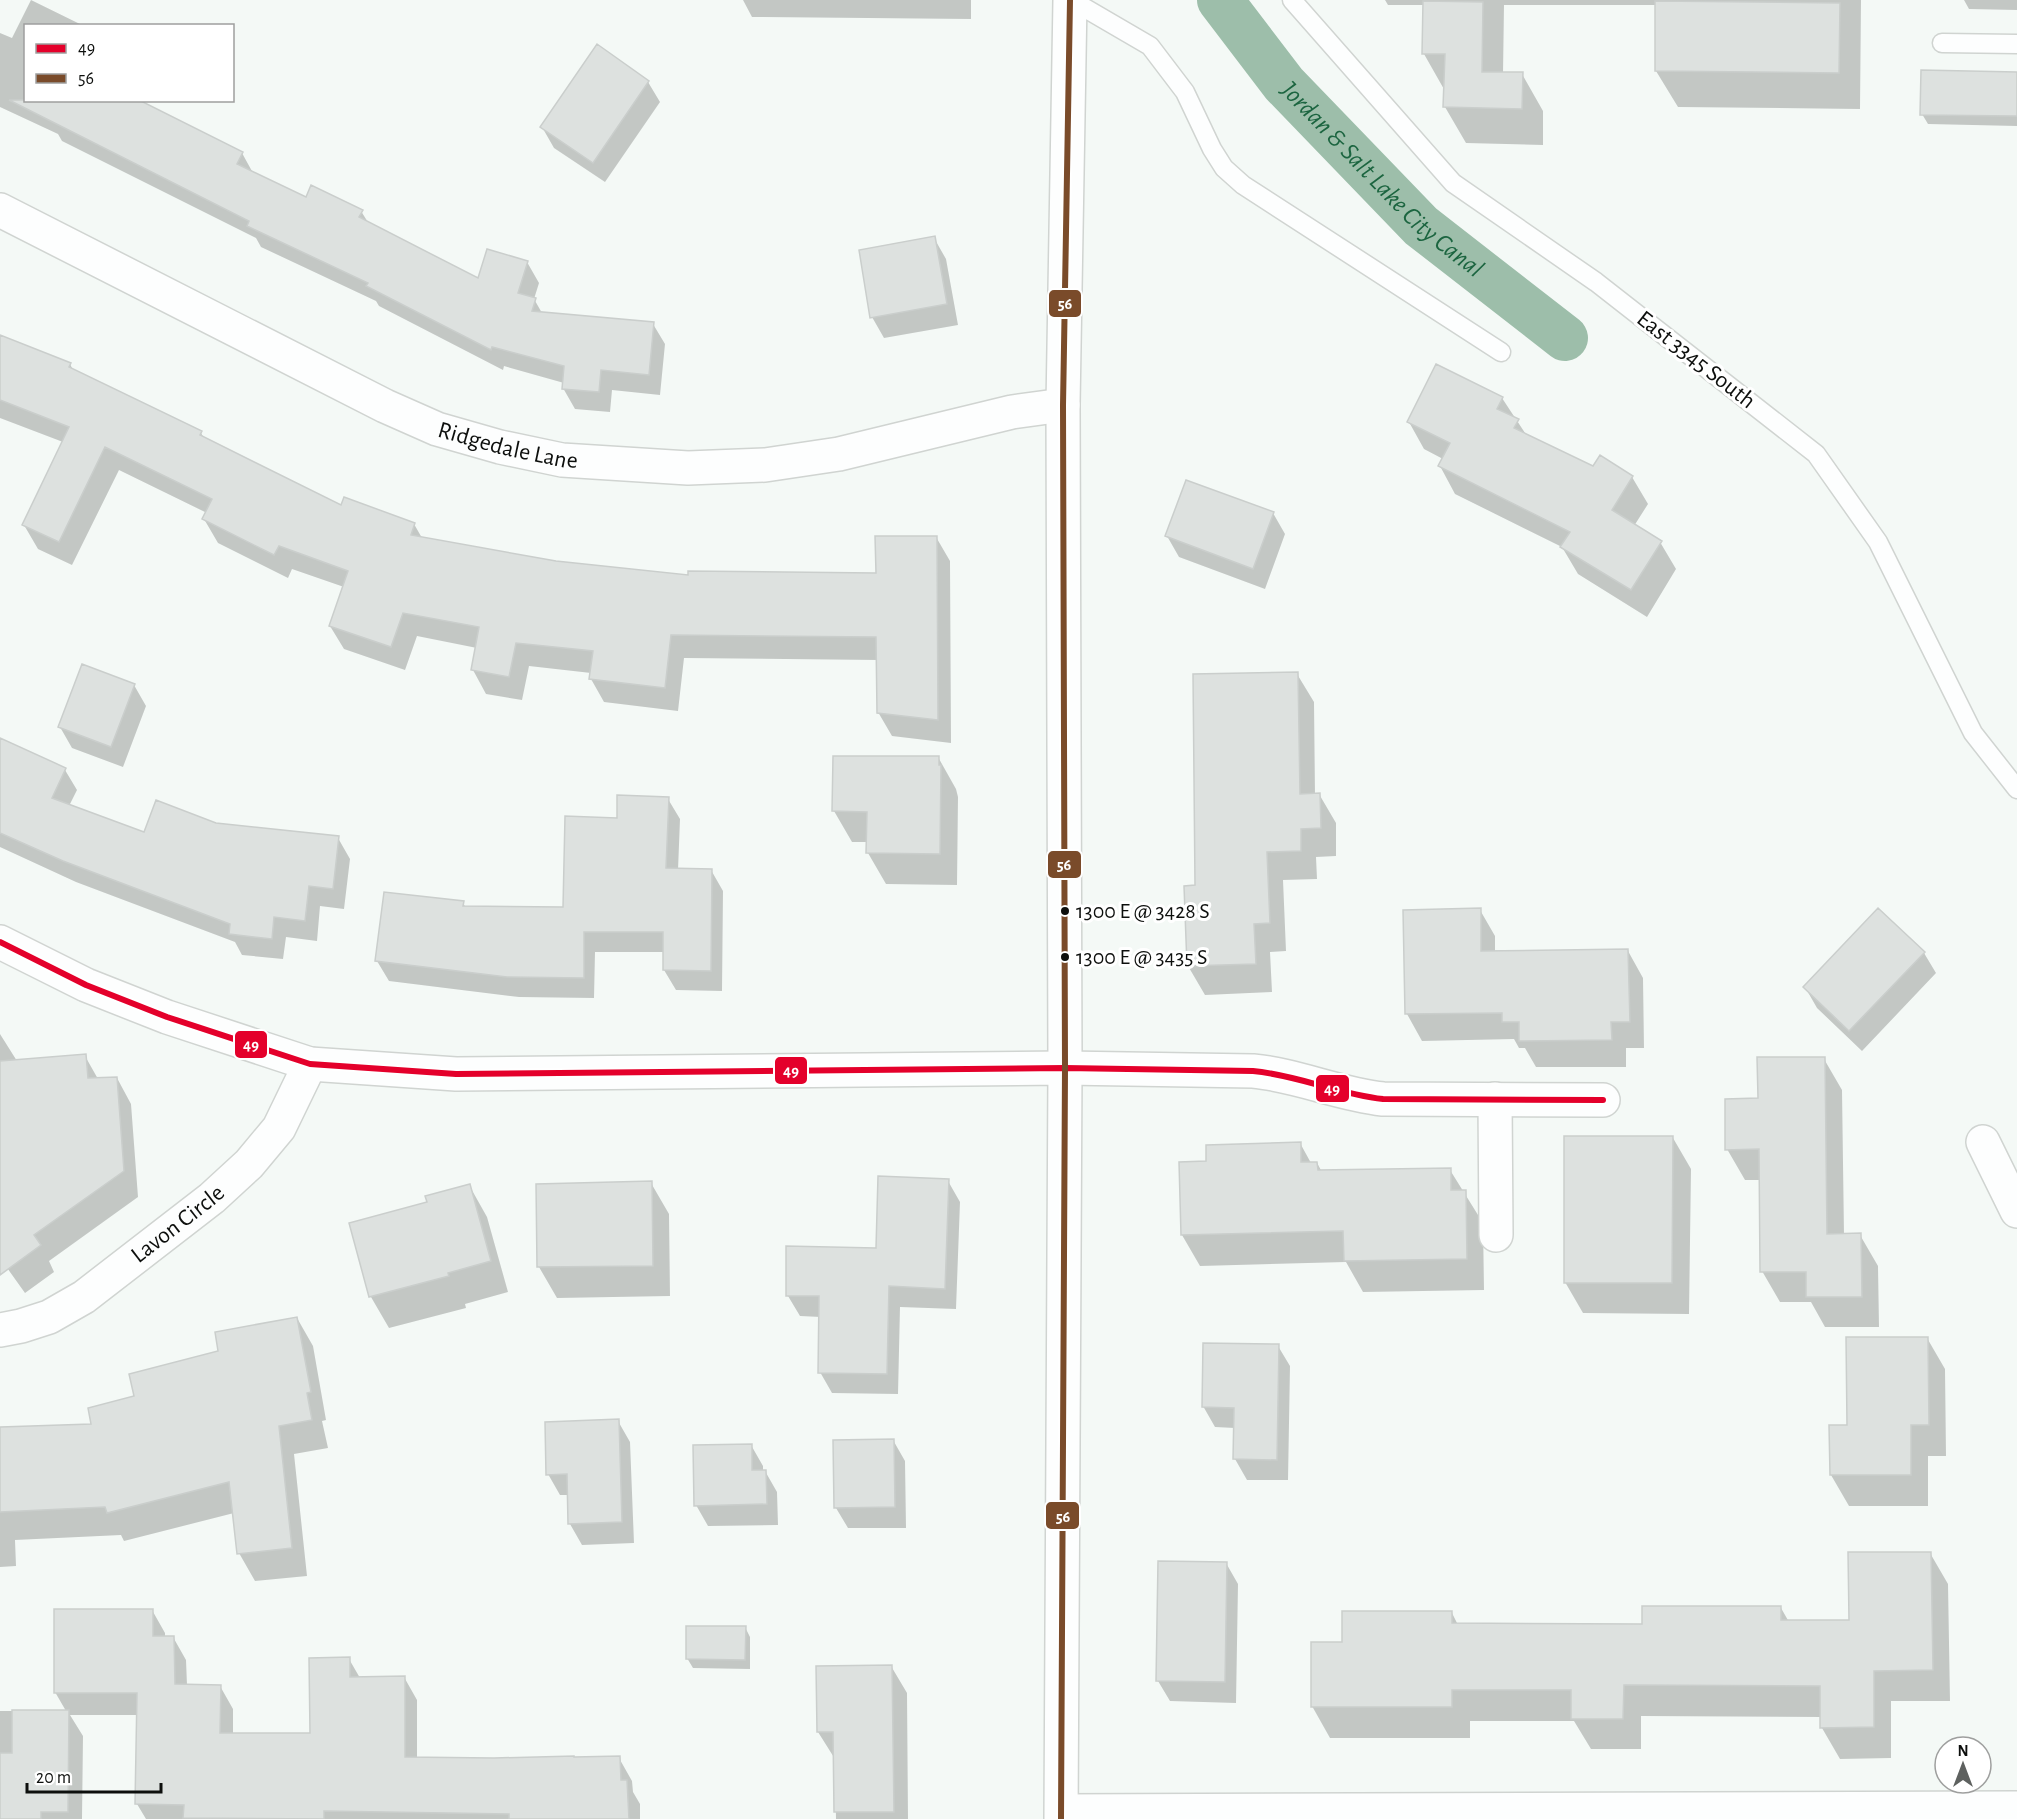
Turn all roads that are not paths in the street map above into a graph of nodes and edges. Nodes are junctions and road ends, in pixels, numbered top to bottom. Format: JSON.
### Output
{"nodes":[{"id":1,"x":1071,"y":0,"type":"edge"},
{"id":2,"x":1300,"y":3,"type":"edge"},
{"id":3,"x":1942,"y":43,"type":"dead end"},
{"id":4,"x":2017,"y":44,"type":"edge"},
{"id":5,"x":0,"y":210,"type":"edge"},
{"id":6,"x":1501,"y":352,"type":"dead end"},
{"id":7,"x":1063,"y":405,"type":"junction"},
{"id":8,"x":2017,"y":789,"type":"edge"},
{"id":9,"x":0,"y":942,"type":"edge"},
{"id":10,"x":310,"y":1064,"type":"junction"},
{"id":11,"x":1065,"y":1068,"type":"junction"},
{"id":12,"x":1495,"y":1100,"type":"junction"},
{"id":13,"x":1603,"y":1100,"type":"dead end"},
{"id":14,"x":1983,"y":1142,"type":"dead end"},
{"id":15,"x":2017,"y":1211,"type":"edge"},
{"id":16,"x":1496,"y":1235,"type":"dead end"},
{"id":17,"x":0,"y":1330,"type":"edge"},
{"id":18,"x":2017,"y":1808,"type":"edge"},
{"id":19,"x":1793,"y":1814,"type":"edge"},
{"id":20,"x":1905,"y":1814,"type":"edge"},
{"id":21,"x":1061,"y":1815,"type":"edge"}],
"edges":[{"from":1,"to":6,"type":"lane"},
{"from":1,"to":7,"type":"street"},
{"from":2,"to":8,"type":"lane","name":"East 3345 South"},
{"from":3,"to":4,"type":"lane"},
{"from":5,"to":7,"type":"street","name":"Ridgedale Lane"},
{"from":7,"to":11,"type":"street"},
{"from":9,"to":10,"type":"street"},
{"from":10,"to":11,"type":"street"},
{"from":10,"to":17,"type":"street","name":"Lavon Circle"},
{"from":11,"to":12,"type":"street"},
{"from":11,"to":21,"type":"street"},
{"from":12,"to":13,"type":"street"},
{"from":12,"to":16,"type":"street"},
{"from":14,"to":15,"type":"street"},
{"from":18,"to":20,"type":"street"},
{"from":19,"to":20,"type":"street"},
{"from":19,"to":21,"type":"street"}]}
